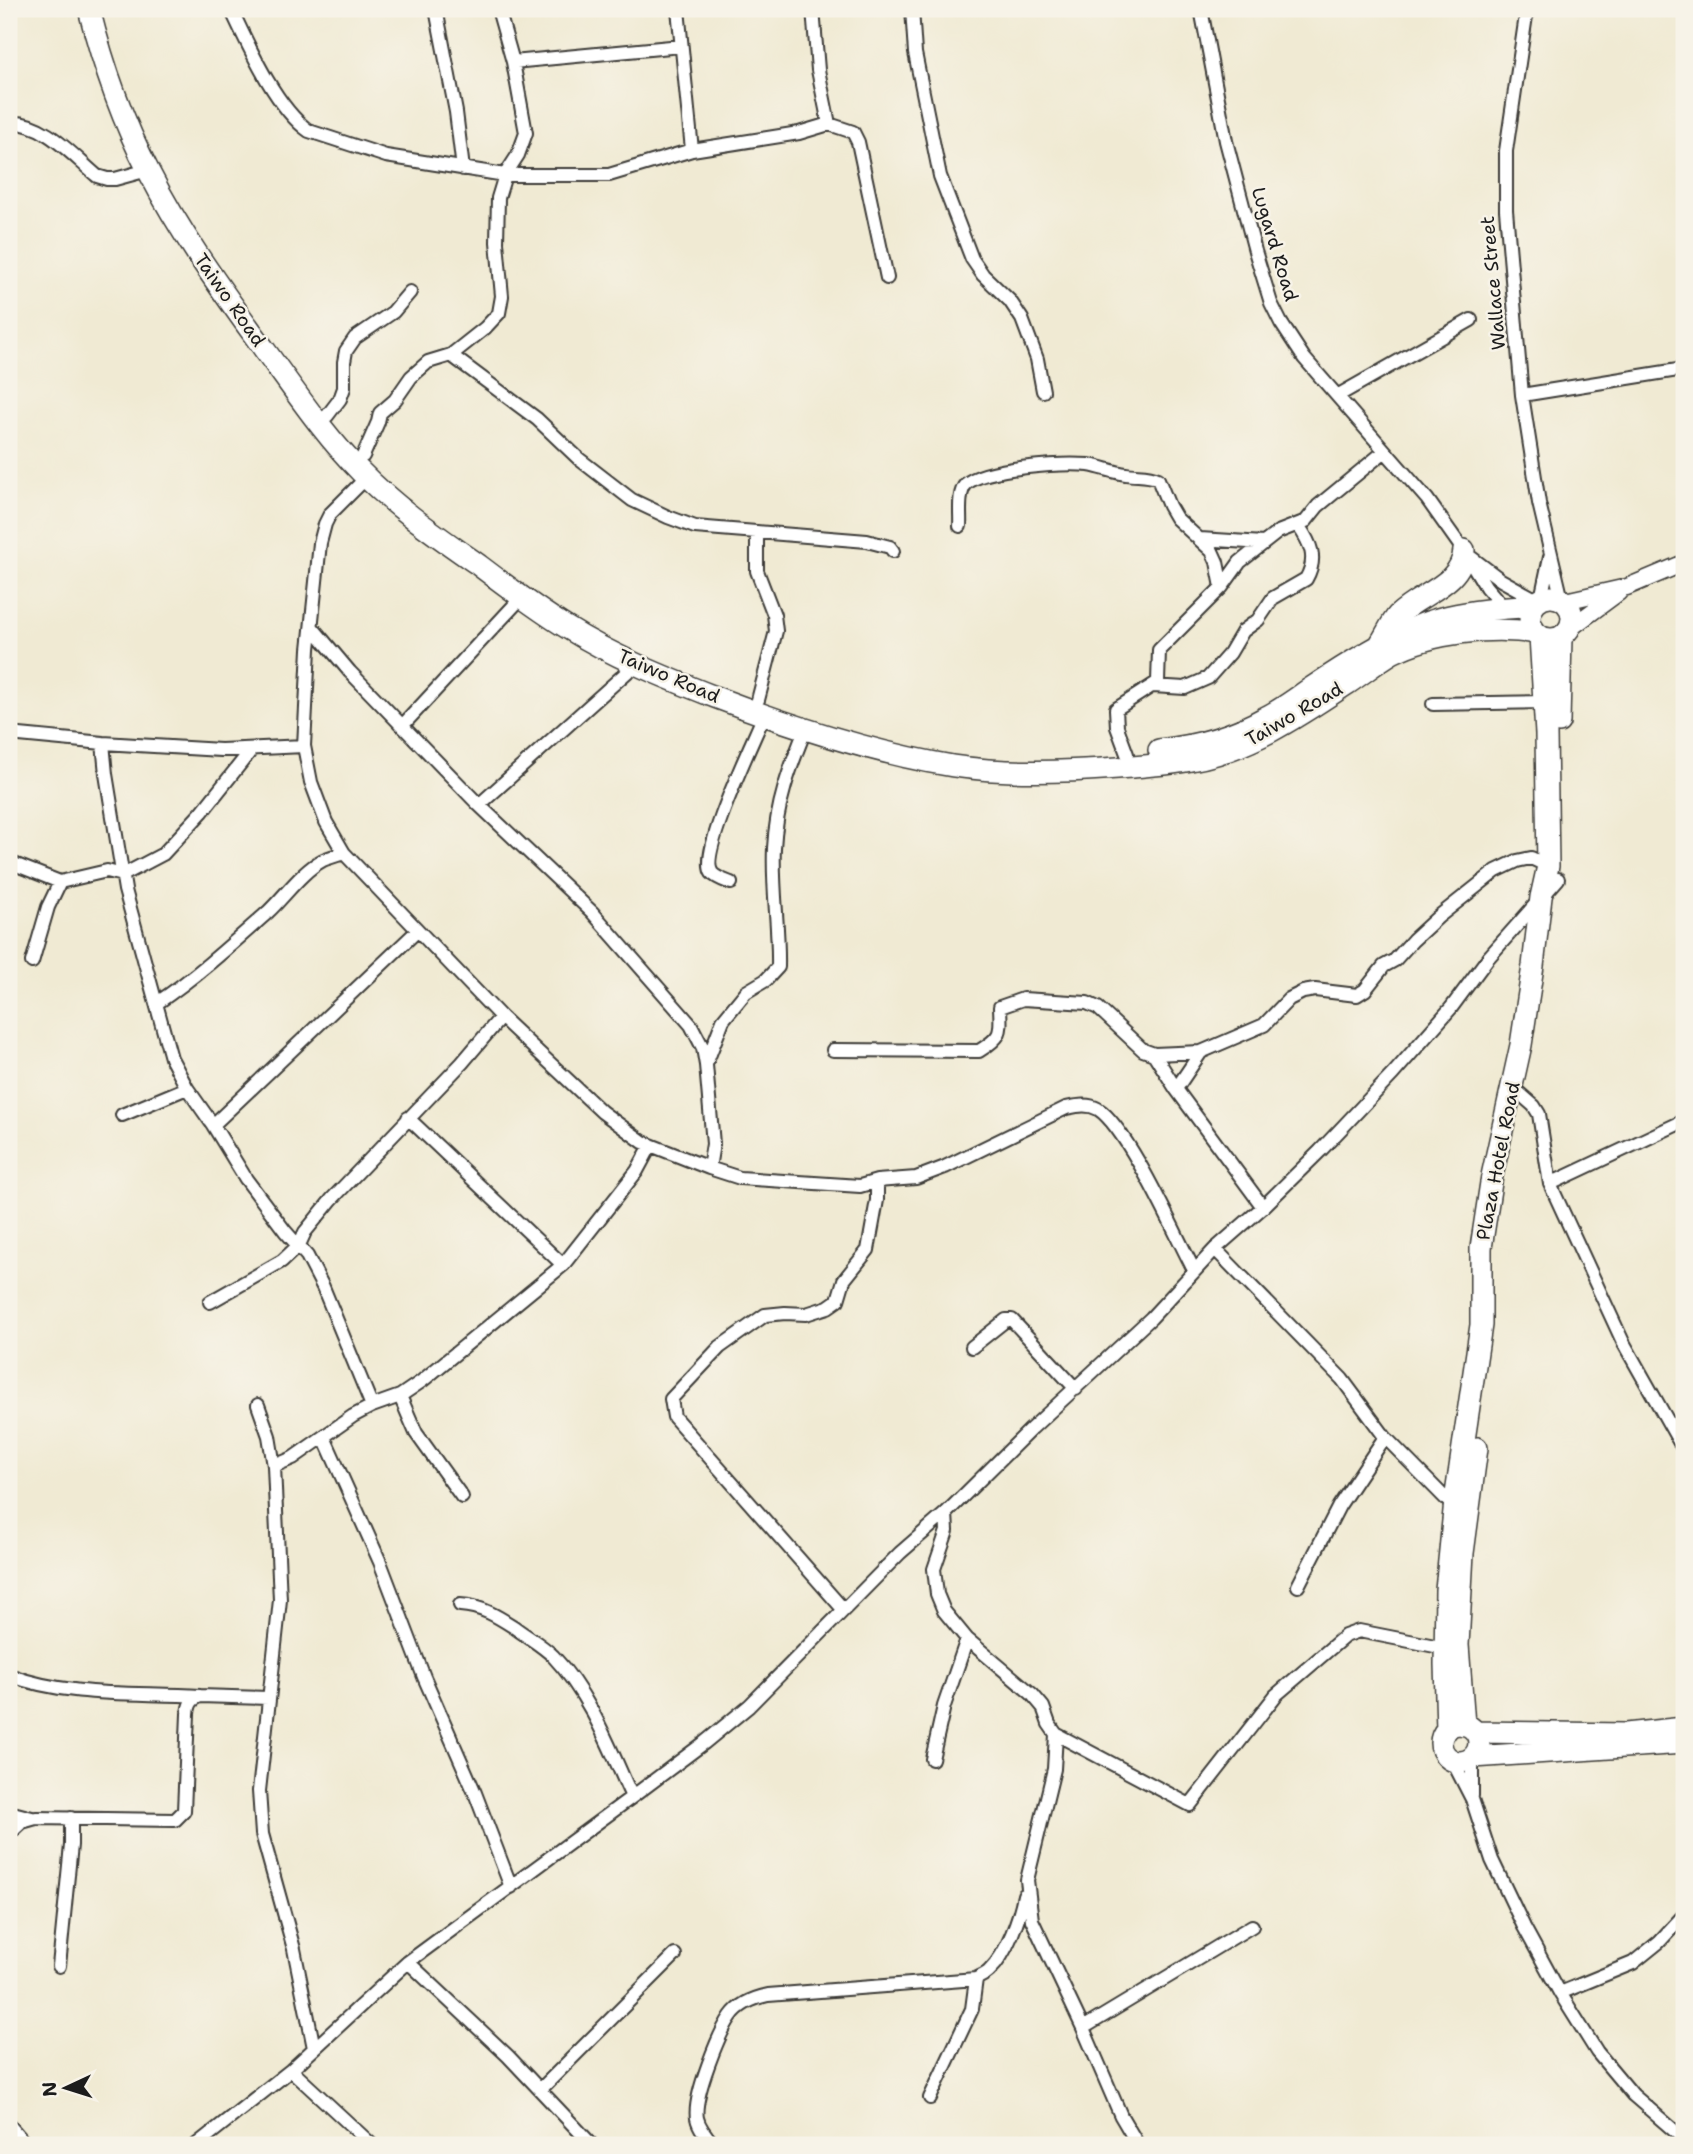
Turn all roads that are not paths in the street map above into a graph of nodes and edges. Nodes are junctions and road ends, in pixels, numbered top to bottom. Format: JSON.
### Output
{"nodes":[{"id":1,"x":89,"y":9,"type":"edge"},
{"id":2,"x":97,"y":9,"type":"edge"},
{"id":3,"x":231,"y":9,"type":"edge"},
{"id":4,"x":436,"y":9,"type":"edge"},
{"id":5,"x":498,"y":9,"type":"edge"},
{"id":6,"x":678,"y":9,"type":"edge"},
{"id":7,"x":813,"y":9,"type":"edge"},
{"id":8,"x":912,"y":9,"type":"edge"},
{"id":9,"x":1201,"y":9,"type":"edge"},
{"id":10,"x":1527,"y":9,"type":"edge"},
{"id":11,"x":681,"y":46,"type":"junction"},
{"id":12,"x":513,"y":62,"type":"junction"},
{"id":13,"x":9,"y":123,"type":"edge"},
{"id":14,"x":829,"y":124,"type":"junction"},
{"id":15,"x":692,"y":150,"type":"junction"},
{"id":16,"x":463,"y":169,"type":"junction"},
{"id":17,"x":148,"y":170,"type":"junction"},
{"id":18,"x":505,"y":175,"type":"junction"},
{"id":19,"x":887,"y":278,"type":"dead end"},
{"id":20,"x":411,"y":292,"type":"dead end"},
{"id":21,"x":1471,"y":320,"type":"dead end"},
{"id":22,"x":451,"y":355,"type":"junction"},
{"id":23,"x":1684,"y":369,"type":"edge"},
{"id":24,"x":1043,"y":391,"type":"dead end"},
{"id":25,"x":1522,"y":395,"type":"junction"},
{"id":26,"x":1338,"y":396,"type":"junction"},
{"id":27,"x":327,"y":416,"type":"junction"},
{"id":28,"x":1385,"y":450,"type":"junction"},
{"id":29,"x":363,"y":456,"type":"junction"},
{"id":30,"x":367,"y":477,"type":"junction"},
{"id":31,"x":1298,"y":525,"type":"junction"},
{"id":32,"x":960,"y":526,"type":"dead end"},
{"id":33,"x":757,"y":532,"type":"junction"},
{"id":34,"x":1200,"y":538,"type":"junction"},
{"id":35,"x":1264,"y":543,"type":"junction"},
{"id":36,"x":893,"y":551,"type":"dead end"},
{"id":37,"x":1465,"y":552,"type":"junction"},
{"id":38,"x":1550,"y":553,"type":"junction"},
{"id":39,"x":1684,"y":563,"type":"edge"},
{"id":40,"x":1222,"y":587,"type":"junction"},
{"id":41,"x":1626,"y":587,"type":"junction"},
{"id":42,"x":522,"y":597,"type":"junction"},
{"id":43,"x":1548,"y":602,"type":"junction"},
{"id":44,"x":1503,"y":607,"type":"junction"},
{"id":45,"x":312,"y":628,"type":"junction"},
{"id":46,"x":1545,"y":633,"type":"junction"},
{"id":47,"x":1380,"y":645,"type":"junction"},
{"id":48,"x":636,"y":664,"type":"junction"},
{"id":49,"x":1153,"y":686,"type":"junction"},
{"id":50,"x":1545,"y":702,"type":"junction"},
{"id":51,"x":1433,"y":704,"type":"dead end"},
{"id":52,"x":761,"y":708,"type":"junction"},
{"id":53,"x":402,"y":725,"type":"junction"},
{"id":54,"x":806,"y":728,"type":"junction"},
{"id":55,"x":9,"y":734,"type":"edge"},
{"id":56,"x":103,"y":743,"type":"junction"},
{"id":57,"x":304,"y":746,"type":"junction"},
{"id":58,"x":252,"y":749,"type":"junction"},
{"id":59,"x":1126,"y":754,"type":"junction"},
{"id":60,"x":480,"y":805,"type":"junction"},
{"id":61,"x":344,"y":853,"type":"junction"},
{"id":62,"x":9,"y":862,"type":"edge"},
{"id":63,"x":1553,"y":873,"type":"junction"},
{"id":64,"x":122,"y":875,"type":"junction"},
{"id":65,"x":60,"y":882,"type":"junction"},
{"id":66,"x":731,"y":883,"type":"dead end"},
{"id":67,"x":1541,"y":897,"type":"junction"},
{"id":68,"x":418,"y":931,"type":"junction"},
{"id":69,"x":32,"y":962,"type":"dead end"},
{"id":70,"x":157,"y":1003,"type":"junction"},
{"id":71,"x":502,"y":1017,"type":"junction"},
{"id":72,"x":833,"y":1050,"type":"dead end"},
{"id":73,"x":1201,"y":1052,"type":"junction"},
{"id":74,"x":1154,"y":1054,"type":"junction"},
{"id":75,"x":706,"y":1065,"type":"junction"},
{"id":76,"x":187,"y":1088,"type":"junction"},
{"id":77,"x":1176,"y":1089,"type":"junction"},
{"id":78,"x":1518,"y":1092,"type":"junction"},
{"id":79,"x":122,"y":1115,"type":"dead end"},
{"id":80,"x":408,"y":1118,"type":"junction"},
{"id":81,"x":1684,"y":1121,"type":"edge"},
{"id":82,"x":213,"y":1125,"type":"junction"},
{"id":83,"x":651,"y":1145,"type":"junction"},
{"id":84,"x":709,"y":1168,"type":"junction"},
{"id":85,"x":877,"y":1181,"type":"junction"},
{"id":86,"x":1550,"y":1184,"type":"junction"},
{"id":87,"x":1264,"y":1207,"type":"junction"},
{"id":88,"x":299,"y":1245,"type":"junction"},
{"id":89,"x":1215,"y":1249,"type":"junction"},
{"id":90,"x":563,"y":1265,"type":"junction"},
{"id":91,"x":1194,"y":1270,"type":"junction"},
{"id":92,"x":210,"y":1302,"type":"dead end"},
{"id":93,"x":972,"y":1347,"type":"dead end"},
{"id":94,"x":1076,"y":1389,"type":"junction"},
{"id":95,"x":400,"y":1396,"type":"junction"},
{"id":96,"x":257,"y":1405,"type":"dead end"},
{"id":97,"x":373,"y":1406,"type":"junction"},
{"id":98,"x":324,"y":1437,"type":"junction"},
{"id":99,"x":1385,"y":1437,"type":"junction"},
{"id":100,"x":1684,"y":1450,"type":"edge"},
{"id":101,"x":274,"y":1466,"type":"junction"},
{"id":102,"x":462,"y":1497,"type":"dead end"},
{"id":103,"x":1454,"y":1507,"type":"junction"},
{"id":104,"x":946,"y":1513,"type":"junction"},
{"id":105,"x":1298,"y":1586,"type":"dead end"},
{"id":106,"x":460,"y":1605,"type":"dead end"},
{"id":107,"x":843,"y":1609,"type":"junction"},
{"id":108,"x":967,"y":1639,"type":"junction"},
{"id":109,"x":1445,"y":1648,"type":"junction"},
{"id":110,"x":9,"y":1675,"type":"edge"},
{"id":111,"x":200,"y":1696,"type":"junction"},
{"id":112,"x":268,"y":1698,"type":"junction"},
{"id":113,"x":1684,"y":1728,"type":"edge"},
{"id":114,"x":1462,"y":1729,"type":"junction"},
{"id":115,"x":1056,"y":1734,"type":"junction"},
{"id":116,"x":1684,"y":1743,"type":"edge"},
{"id":117,"x":932,"y":1759,"type":"dead end"},
{"id":118,"x":1466,"y":1759,"type":"junction"},
{"id":119,"x":632,"y":1797,"type":"junction"},
{"id":120,"x":1472,"y":1799,"type":"junction"},
{"id":121,"x":9,"y":1812,"type":"edge"},
{"id":122,"x":36,"y":1818,"type":"junction"},
{"id":123,"x":71,"y":1818,"type":"junction"},
{"id":124,"x":9,"y":1834,"type":"edge"},
{"id":125,"x":511,"y":1887,"type":"junction"},
{"id":126,"x":1684,"y":1915,"type":"edge"},
{"id":127,"x":1026,"y":1919,"type":"junction"},
{"id":128,"x":1252,"y":1926,"type":"dead end"},
{"id":129,"x":675,"y":1955,"type":"dead end"},
{"id":130,"x":408,"y":1962,"type":"junction"},
{"id":131,"x":59,"y":1966,"type":"dead end"},
{"id":132,"x":976,"y":1979,"type":"junction"},
{"id":133,"x":1560,"y":1993,"type":"junction"},
{"id":134,"x":1083,"y":2028,"type":"junction"},
{"id":135,"x":314,"y":2048,"type":"junction"},
{"id":136,"x":291,"y":2070,"type":"junction"},
{"id":137,"x":541,"y":2090,"type":"junction"},
{"id":138,"x":930,"y":2098,"type":"dead end"},
{"id":139,"x":9,"y":2125,"type":"edge"},
{"id":140,"x":1684,"y":2139,"type":"edge"},
{"id":141,"x":26,"y":2145,"type":"edge"},
{"id":142,"x":196,"y":2145,"type":"edge"},
{"id":143,"x":372,"y":2145,"type":"edge"},
{"id":144,"x":592,"y":2145,"type":"edge"},
{"id":145,"x":713,"y":2145,"type":"edge"},
{"id":146,"x":1138,"y":2145,"type":"edge"}],
"edges":[{"from":1,"to":17,"type":"main road","name":"Taiwo Road"},
{"from":2,"to":27,"type":"main road","name":"Taiwo Road"},
{"from":3,"to":16,"type":"street"},
{"from":4,"to":16,"type":"street"},
{"from":5,"to":12,"type":"street"},
{"from":6,"to":11,"type":"street"},
{"from":7,"to":14,"type":"street"},
{"from":8,"to":24,"type":"street"},
{"from":9,"to":26,"type":"street","name":"Lugard Road"},
{"from":10,"to":25,"type":"street","name":"Wallace Street"},
{"from":11,"to":12,"type":"street"},
{"from":11,"to":15,"type":"street"},
{"from":12,"to":18,"type":"street"},
{"from":13,"to":17,"type":"street"},
{"from":14,"to":15,"type":"street"},
{"from":14,"to":19,"type":"street"},
{"from":15,"to":18,"type":"street"},
{"from":16,"to":18,"type":"street"},
{"from":17,"to":30,"type":"main road","name":"Taiwo Road"},
{"from":18,"to":22,"type":"street"},
{"from":20,"to":27,"type":"street"},
{"from":21,"to":26,"type":"street"},
{"from":22,"to":29,"type":"street"},
{"from":22,"to":33,"type":"street"},
{"from":23,"to":25,"type":"street"},
{"from":25,"to":38,"type":"street","name":"Wallace Street"},
{"from":26,"to":28,"type":"street","name":"Lugard Road"},
{"from":27,"to":29,"type":"main road","name":"Taiwo Road"},
{"from":28,"to":31,"type":"street"},
{"from":28,"to":37,"type":"street","name":"Lugard Road"},
{"from":29,"to":52,"type":"main road","name":"Taiwo Road"},
{"from":30,"to":42,"type":"main road","name":"Taiwo Road"},
{"from":30,"to":45,"type":"street"},
{"from":31,"to":35,"type":"street"},
{"from":31,"to":49,"type":"street"},
{"from":32,"to":34,"type":"street"},
{"from":33,"to":36,"type":"street"},
{"from":33,"to":52,"type":"street"},
{"from":34,"to":35,"type":"street"},
{"from":34,"to":40,"type":"street"},
{"from":35,"to":40,"type":"street"},
{"from":37,"to":43,"type":"street"},
{"from":37,"to":44,"type":"street"},
{"from":37,"to":47,"type":"main road"},
{"from":38,"to":43,"type":"street","name":"Wallace Street"},
{"from":38,"to":43,"type":"street"},
{"from":39,"to":41,"type":"street"},
{"from":40,"to":49,"type":"street"},
{"from":41,"to":43,"type":"street"},
{"from":41,"to":46,"type":"street"},
{"from":42,"to":48,"type":"main road","name":"Taiwo Road"},
{"from":42,"to":53,"type":"street"},
{"from":43,"to":44,"type":"main road","name":"Taiwo Road"},
{"from":43,"to":46,"type":"main road"},
{"from":43,"to":46,"type":"main road"},
{"from":44,"to":46,"type":"street"},
{"from":44,"to":47,"type":"main road","name":"Taiwo Road"},
{"from":45,"to":53,"type":"street"},
{"from":45,"to":57,"type":"street"},
{"from":46,"to":50,"type":"main road","name":"Plaza Hotel Road"},
{"from":46,"to":54,"type":"main road","name":"Taiwo Road"},
{"from":46,"to":63,"type":"main road","name":"Plaza Hotel Road"},
{"from":47,"to":59,"type":"main road","name":"Taiwo Road"},
{"from":48,"to":52,"type":"main road","name":"Taiwo Road"},
{"from":48,"to":60,"type":"street"},
{"from":49,"to":59,"type":"street"},
{"from":50,"to":51,"type":"street"},
{"from":50,"to":63,"type":"main road","name":"Plaza Hotel Road"},
{"from":52,"to":54,"type":"main road","name":"Taiwo Road"},
{"from":52,"to":59,"type":"main road","name":"Taiwo Road"},
{"from":52,"to":66,"type":"street"},
{"from":53,"to":60,"type":"street"},
{"from":54,"to":75,"type":"street"},
{"from":55,"to":56,"type":"street"},
{"from":56,"to":58,"type":"street"},
{"from":56,"to":64,"type":"street"},
{"from":57,"to":58,"type":"street"},
{"from":57,"to":61,"type":"street"},
{"from":58,"to":64,"type":"street"},
{"from":60,"to":75,"type":"street"},
{"from":61,"to":68,"type":"street"},
{"from":61,"to":70,"type":"street"},
{"from":62,"to":65,"type":"street"},
{"from":63,"to":67,"type":"main road","name":"Plaza Hotel Road"},
{"from":63,"to":73,"type":"street"},
{"from":63,"to":78,"type":"main road","name":"Plaza Hotel Road"},
{"from":64,"to":65,"type":"street"},
{"from":64,"to":70,"type":"street"},
{"from":65,"to":69,"type":"street"},
{"from":67,"to":87,"type":"street"},
{"from":67,"to":103,"type":"main road","name":"Plaza Hotel Road"},
{"from":68,"to":71,"type":"street"},
{"from":68,"to":82,"type":"street"},
{"from":70,"to":76,"type":"street"},
{"from":71,"to":80,"type":"street"},
{"from":71,"to":83,"type":"street"},
{"from":72,"to":74,"type":"street"},
{"from":73,"to":74,"type":"street"},
{"from":73,"to":77,"type":"street"},
{"from":74,"to":77,"type":"street"},
{"from":75,"to":84,"type":"street"},
{"from":76,"to":79,"type":"street"},
{"from":76,"to":82,"type":"street"},
{"from":77,"to":87,"type":"street"},
{"from":78,"to":86,"type":"street"},
{"from":78,"to":114,"type":"main road","name":"Plaza Hotel Road"},
{"from":80,"to":88,"type":"street"},
{"from":80,"to":90,"type":"street"},
{"from":81,"to":86,"type":"street"},
{"from":82,"to":88,"type":"street"},
{"from":83,"to":84,"type":"street"},
{"from":83,"to":90,"type":"street"},
{"from":84,"to":85,"type":"street"},
{"from":85,"to":91,"type":"street"},
{"from":85,"to":107,"type":"street"},
{"from":86,"to":100,"type":"street"},
{"from":87,"to":89,"type":"street"},
{"from":88,"to":92,"type":"street"},
{"from":88,"to":97,"type":"street"},
{"from":89,"to":91,"type":"street"},
{"from":89,"to":99,"type":"street"},
{"from":90,"to":95,"type":"street"},
{"from":91,"to":94,"type":"street"},
{"from":93,"to":94,"type":"street"},
{"from":94,"to":104,"type":"street"},
{"from":95,"to":97,"type":"street"},
{"from":95,"to":102,"type":"street"},
{"from":96,"to":101,"type":"street"},
{"from":97,"to":98,"type":"street"},
{"from":98,"to":101,"type":"street"},
{"from":98,"to":125,"type":"street"},
{"from":99,"to":103,"type":"street"},
{"from":99,"to":105,"type":"street"},
{"from":101,"to":112,"type":"street"},
{"from":103,"to":109,"type":"main road","name":"Plaza Hotel Road"},
{"from":104,"to":107,"type":"street"},
{"from":104,"to":108,"type":"street"},
{"from":106,"to":119,"type":"street"},
{"from":107,"to":119,"type":"street"},
{"from":108,"to":115,"type":"street"},
{"from":108,"to":117,"type":"street"},
{"from":109,"to":114,"type":"main road","name":"Plaza Hotel Road"},
{"from":109,"to":115,"type":"street"},
{"from":110,"to":111,"type":"street"},
{"from":111,"to":112,"type":"street"},
{"from":111,"to":123,"type":"street"},
{"from":112,"to":135,"type":"street"},
{"from":113,"to":114,"type":"main road"},
{"from":114,"to":118,"type":"main road"},
{"from":114,"to":118,"type":"main road"},
{"from":115,"to":127,"type":"street"},
{"from":116,"to":118,"type":"main road"},
{"from":118,"to":120,"type":"street"},
{"from":118,"to":120,"type":"street"},
{"from":119,"to":125,"type":"street"},
{"from":120,"to":133,"type":"street"},
{"from":121,"to":122,"type":"street"},
{"from":122,"to":123,"type":"street"},
{"from":122,"to":124,"type":"street"},
{"from":123,"to":131,"type":"street"},
{"from":125,"to":130,"type":"street"},
{"from":126,"to":133,"type":"street"},
{"from":127,"to":132,"type":"street"},
{"from":127,"to":134,"type":"street"},
{"from":128,"to":134,"type":"street"},
{"from":129,"to":137,"type":"street"},
{"from":130,"to":135,"type":"street"},
{"from":130,"to":137,"type":"street"},
{"from":132,"to":138,"type":"street"},
{"from":132,"to":145,"type":"street"},
{"from":133,"to":140,"type":"street"},
{"from":134,"to":146,"type":"street"},
{"from":135,"to":136,"type":"street"},
{"from":136,"to":142,"type":"street"},
{"from":136,"to":143,"type":"street"},
{"from":137,"to":144,"type":"street"},
{"from":139,"to":141,"type":"street"}]}
